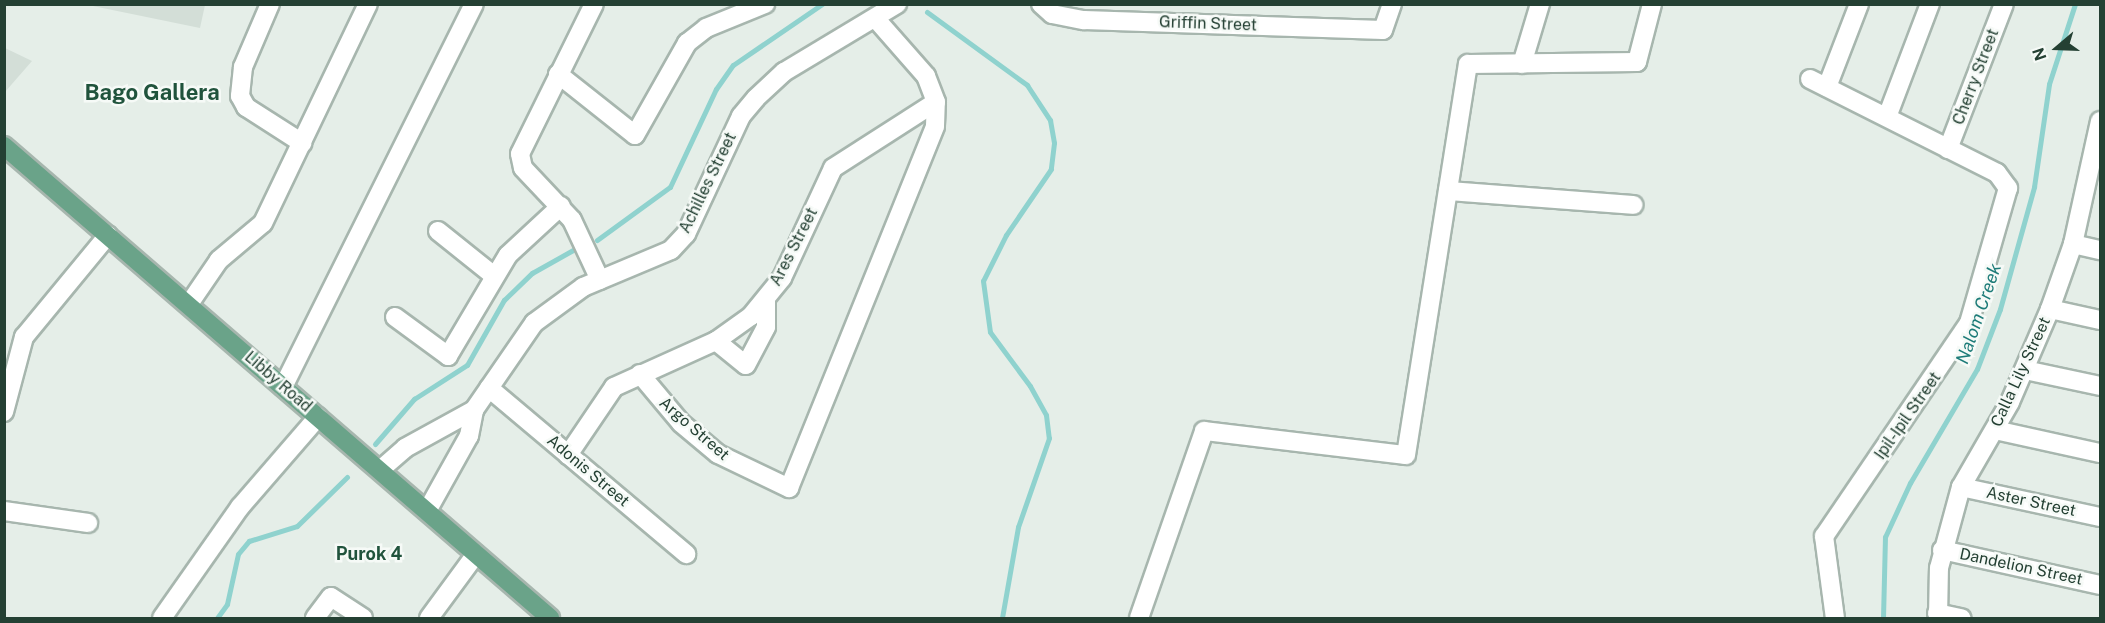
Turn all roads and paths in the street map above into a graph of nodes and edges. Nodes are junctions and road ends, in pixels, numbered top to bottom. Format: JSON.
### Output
{"nodes":[{"id":1,"x":270,"y":4,"type":"edge"},
{"id":2,"x":368,"y":4,"type":"edge"},
{"id":3,"x":474,"y":4,"type":"edge"},
{"id":4,"x":594,"y":4,"type":"edge"},
{"id":5,"x":765,"y":4,"type":"edge"},
{"id":6,"x":897,"y":4,"type":"edge"},
{"id":7,"x":1041,"y":4,"type":"edge"},
{"id":8,"x":1392,"y":4,"type":"edge"},
{"id":9,"x":1540,"y":4,"type":"edge"},
{"id":10,"x":1652,"y":4,"type":"edge"},
{"id":11,"x":1858,"y":4,"type":"edge"},
{"id":12,"x":1930,"y":4,"type":"edge"},
{"id":13,"x":2004,"y":4,"type":"edge"},
{"id":14,"x":876,"y":19,"type":"junction"},
{"id":15,"x":1522,"y":64,"type":"junction"},
{"id":16,"x":558,"y":74,"type":"junction"},
{"id":17,"x":1810,"y":79,"type":"dead end"},
{"id":18,"x":1827,"y":87,"type":"junction"},
{"id":19,"x":936,"y":102,"type":"junction"},
{"id":20,"x":1887,"y":117,"type":"junction"},
{"id":21,"x":2100,"y":121,"type":"edge"},
{"id":22,"x":302,"y":143,"type":"junction"},
{"id":23,"x":4,"y":146,"type":"edge"},
{"id":24,"x":1948,"y":148,"type":"junction"},
{"id":25,"x":2093,"y":184,"type":"edge"},
{"id":26,"x":1448,"y":191,"type":"junction"},
{"id":27,"x":561,"y":206,"type":"junction"},
{"id":28,"x":1633,"y":206,"type":"dead end"},
{"id":29,"x":438,"y":231,"type":"dead end"},
{"id":30,"x":108,"y":235,"type":"junction"},
{"id":31,"x":2073,"y":244,"type":"junction"},
{"id":32,"x":2100,"y":250,"type":"edge"},
{"id":33,"x":493,"y":275,"type":"junction"},
{"id":34,"x":600,"y":280,"type":"junction"},
{"id":35,"x":766,"y":300,"type":"junction"},
{"id":36,"x":189,"y":304,"type":"junction"},
{"id":37,"x":2050,"y":309,"type":"junction"},
{"id":38,"x":395,"y":316,"type":"dead end"},
{"id":39,"x":2100,"y":320,"type":"edge"},
{"id":40,"x":716,"y":341,"type":"junction"},
{"id":41,"x":2025,"y":370,"type":"junction"},
{"id":42,"x":640,"y":374,"type":"junction"},
{"id":43,"x":2100,"y":386,"type":"edge"},
{"id":44,"x":283,"y":387,"type":"junction"},
{"id":45,"x":489,"y":388,"type":"junction"},
{"id":46,"x":474,"y":410,"type":"junction"},
{"id":47,"x":4,"y":412,"type":"edge"},
{"id":48,"x":318,"y":417,"type":"junction"},
{"id":49,"x":1995,"y":430,"type":"junction"},
{"id":50,"x":429,"y":439,"type":"junction"},
{"id":51,"x":2100,"y":453,"type":"edge"},
{"id":52,"x":568,"y":455,"type":"junction"},
{"id":53,"x":451,"y":460,"type":"junction"},
{"id":54,"x":380,"y":470,"type":"junction"},
{"id":55,"x":1961,"y":486,"type":"junction"},
{"id":56,"x":4,"y":511,"type":"edge"},
{"id":57,"x":426,"y":511,"type":"junction"},
{"id":58,"x":2100,"y":517,"type":"edge"},
{"id":59,"x":88,"y":524,"type":"dead end"},
{"id":60,"x":1942,"y":550,"type":"junction"},
{"id":61,"x":476,"y":554,"type":"junction"},
{"id":62,"x":686,"y":554,"type":"dead end"},
{"id":63,"x":2100,"y":585,"type":"edge"},
{"id":64,"x":1937,"y":616,"type":"edge"},
{"id":65,"x":162,"y":618,"type":"edge"},
{"id":66,"x":315,"y":618,"type":"edge"},
{"id":67,"x":363,"y":618,"type":"edge"},
{"id":68,"x":429,"y":618,"type":"edge"},
{"id":69,"x":550,"y":618,"type":"edge"},
{"id":70,"x":1139,"y":618,"type":"edge"},
{"id":71,"x":1835,"y":618,"type":"edge"},
{"id":72,"x":1960,"y":618,"type":"edge"}],
"edges":[{"from":1,"to":22,"type":"street"},
{"from":2,"to":22,"type":"street"},
{"from":3,"to":44,"type":"street"},
{"from":4,"to":16,"type":"street"},
{"from":5,"to":16,"type":"street"},
{"from":6,"to":14,"type":"street","name":"Achilles Street"},
{"from":7,"to":8,"type":"street","name":"Griffin Street"},
{"from":9,"to":15,"type":"street"},
{"from":10,"to":15,"type":"street"},
{"from":11,"to":18,"type":"street"},
{"from":12,"to":20,"type":"street"},
{"from":13,"to":24,"type":"street","name":"Cherry Street"},
{"from":14,"to":19,"type":"street"},
{"from":14,"to":34,"type":"street","name":"Achilles Street"},
{"from":15,"to":26,"type":"street"},
{"from":16,"to":27,"type":"street"},
{"from":17,"to":18,"type":"street","name":"Ipil-Ipil Street"},
{"from":18,"to":20,"type":"street","name":"Ipil-Ipil Street"},
{"from":19,"to":35,"type":"street","name":"Ares Street"},
{"from":19,"to":42,"type":"street","name":"Argo Street"},
{"from":20,"to":24,"type":"street","name":"Ipil-Ipil Street"},
{"from":21,"to":25,"type":"street","name":"Calla Lily Street"},
{"from":22,"to":36,"type":"street"},
{"from":23,"to":30,"type":"main road","name":"Libby Road"},
{"from":24,"to":71,"type":"street","name":"Ipil-Ipil Street"},
{"from":25,"to":31,"type":"street","name":"Calla Lily Street"},
{"from":26,"to":28,"type":"street"},
{"from":26,"to":70,"type":"street"},
{"from":27,"to":33,"type":"street"},
{"from":27,"to":34,"type":"street"},
{"from":29,"to":33,"type":"street"},
{"from":30,"to":36,"type":"main road","name":"Libby Road"},
{"from":30,"to":47,"type":"street"},
{"from":31,"to":32,"type":"street"},
{"from":31,"to":37,"type":"street","name":"Calla Lily Street"},
{"from":33,"to":38,"type":"street"},
{"from":34,"to":45,"type":"street","name":"Achilles Street"},
{"from":35,"to":40,"type":"street","name":"Ares Street"},
{"from":35,"to":40,"type":"street"},
{"from":36,"to":44,"type":"main road","name":"Libby Road"},
{"from":37,"to":39,"type":"street"},
{"from":37,"to":41,"type":"street","name":"Calla Lily Street"},
{"from":40,"to":42,"type":"street","name":"Ares Street"},
{"from":41,"to":43,"type":"street"},
{"from":41,"to":49,"type":"street","name":"Calla Lily Street"},
{"from":42,"to":52,"type":"street","name":"Ares Street"},
{"from":44,"to":48,"type":"main road","name":"Libby Road"},
{"from":45,"to":46,"type":"street","name":"Achilles Street"},
{"from":45,"to":52,"type":"street","name":"Adonis Street"},
{"from":46,"to":50,"type":"street"},
{"from":46,"to":53,"type":"street","name":"Achilles Street"},
{"from":48,"to":54,"type":"main road","name":"Libby Road"},
{"from":48,"to":65,"type":"street"},
{"from":49,"to":51,"type":"street"},
{"from":49,"to":55,"type":"street","name":"Calla Lily Street"},
{"from":50,"to":53,"type":"street"},
{"from":50,"to":54,"type":"street"},
{"from":52,"to":62,"type":"street","name":"Adonis Street"},
{"from":53,"to":57,"type":"street","name":"Achilles Street"},
{"from":54,"to":57,"type":"main road","name":"Libby Road"},
{"from":55,"to":58,"type":"street","name":"Aster Street"},
{"from":55,"to":60,"type":"street","name":"Calla Lily Street"},
{"from":56,"to":59,"type":"street"},
{"from":57,"to":61,"type":"main road","name":"Libby Road"},
{"from":60,"to":63,"type":"street","name":"Dandelion Street"},
{"from":60,"to":64,"type":"street","name":"Calla Lily Street"},
{"from":61,"to":68,"type":"street"},
{"from":61,"to":69,"type":"main road","name":"Libby Road"},
{"from":64,"to":72,"type":"street"},
{"from":66,"to":67,"type":"street"}]}
